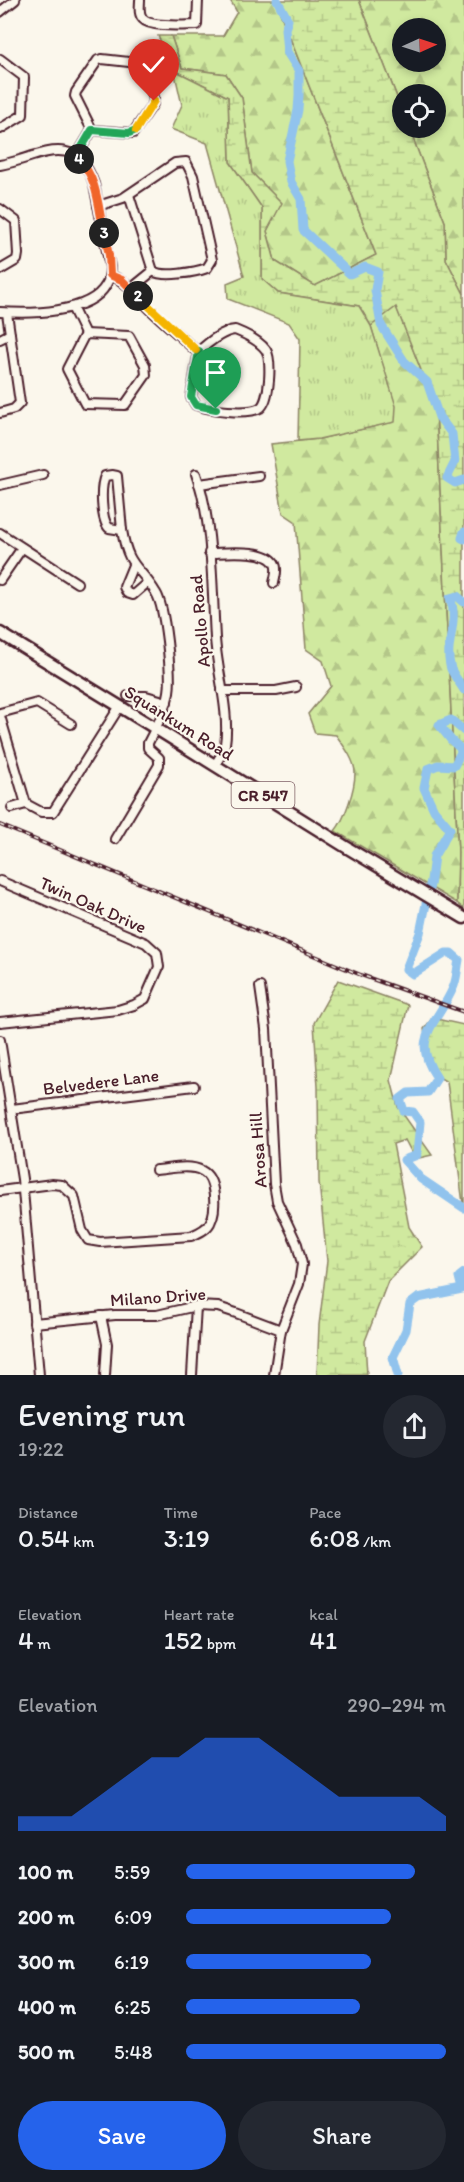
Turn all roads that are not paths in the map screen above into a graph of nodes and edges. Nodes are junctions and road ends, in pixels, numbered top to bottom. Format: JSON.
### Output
{"nodes":[{"id":1,"x":15,"y":0,"type":"edge"},
{"id":2,"x":140,"y":0,"type":"edge"},
{"id":3,"x":198,"y":0,"type":"edge"},
{"id":4,"x":0,"y":12,"type":"edge"},
{"id":5,"x":0,"y":59,"type":"edge"},
{"id":6,"x":0,"y":129,"type":"edge"},
{"id":7,"x":92,"y":130,"type":"junction"},
{"id":8,"x":76,"y":157,"type":"junction"},
{"id":9,"x":0,"y":165,"type":"edge"},
{"id":10,"x":129,"y":195,"type":"junction"},
{"id":11,"x":98,"y":206,"type":"junction"},
{"id":12,"x":0,"y":209,"type":"edge"},
{"id":13,"x":0,"y":270,"type":"edge"},
{"id":14,"x":153,"y":271,"type":"junction"},
{"id":15,"x":110,"y":275,"type":"junction"},
{"id":16,"x":132,"y":288,"type":"junction"},
{"id":17,"x":72,"y":307,"type":"junction"},
{"id":18,"x":4,"y":313,"type":"edge"},
{"id":19,"x":10,"y":333,"type":"junction"},
{"id":20,"x":85,"y":334,"type":"junction"},
{"id":21,"x":0,"y":339,"type":"edge"},
{"id":22,"x":199,"y":351,"type":"junction"},
{"id":23,"x":0,"y":413,"type":"edge"},
{"id":24,"x":196,"y":474,"type":"dead end"},
{"id":25,"x":43,"y":476,"type":"dead end"},
{"id":26,"x":259,"y":476,"type":"dead end"},
{"id":27,"x":199,"y":484,"type":"junction"},
{"id":28,"x":0,"y":485,"type":"edge"},
{"id":29,"x":122,"y":530,"type":"junction"},
{"id":30,"x":0,"y":534,"type":"edge"},
{"id":31,"x":22,"y":548,"type":"junction"},
{"id":32,"x":209,"y":553,"type":"junction"},
{"id":33,"x":133,"y":565,"type":"junction"},
{"id":34,"x":0,"y":580,"type":"edge"},
{"id":35,"x":148,"y":582,"type":"junction"},
{"id":36,"x":77,"y":583,"type":"dead end"},
{"id":37,"x":274,"y":583,"type":"dead end"},
{"id":38,"x":0,"y":633,"type":"edge"},
{"id":39,"x":296,"y":687,"type":"dead end"},
{"id":40,"x":222,"y":691,"type":"junction"},
{"id":41,"x":128,"y":696,"type":"dead end"},
{"id":42,"x":167,"y":702,"type":"junction"},
{"id":43,"x":120,"y":706,"type":"junction"},
{"id":44,"x":0,"y":714,"type":"edge"},
{"id":45,"x":71,"y":724,"type":"dead end"},
{"id":46,"x":155,"y":728,"type":"junction"},
{"id":47,"x":215,"y":765,"type":"junction"},
{"id":48,"x":26,"y":804,"type":"junction"},
{"id":49,"x":12,"y":808,"type":"dead end"},
{"id":50,"x":115,"y":839,"type":"dead end"},
{"id":51,"x":0,"y":881,"type":"edge"},
{"id":52,"x":464,"y":918,"type":"edge"},
{"id":53,"x":260,"y":987,"type":"dead end"},
{"id":54,"x":0,"y":1022,"type":"edge"},
{"id":55,"x":0,"y":1040,"type":"edge"},
{"id":56,"x":194,"y":1086,"type":"dead end"},
{"id":57,"x":12,"y":1109,"type":"junction"},
{"id":58,"x":156,"y":1170,"type":"dead end"},
{"id":59,"x":23,"y":1188,"type":"junction"},
{"id":60,"x":0,"y":1191,"type":"edge"},
{"id":61,"x":196,"y":1306,"type":"junction"},
{"id":62,"x":101,"y":1316,"type":"junction"},
{"id":63,"x":34,"y":1323,"type":"junction"},
{"id":64,"x":281,"y":1330,"type":"junction"},
{"id":65,"x":39,"y":1375,"type":"edge"},
{"id":66,"x":105,"y":1375,"type":"edge"},
{"id":67,"x":192,"y":1375,"type":"edge"},
{"id":68,"x":274,"y":1375,"type":"edge"}],
"edges":[{"from":1,"to":4,"type":"street"},
{"from":2,"to":3,"type":"street"},
{"from":5,"to":6,"type":"street"},
{"from":7,"to":7,"type":"street"},
{"from":7,"to":8,"type":"street"},
{"from":8,"to":9,"type":"street"},
{"from":8,"to":11,"type":"street"},
{"from":10,"to":11,"type":"street"},
{"from":10,"to":14,"type":"street"},
{"from":10,"to":14,"type":"street"},
{"from":11,"to":15,"type":"street"},
{"from":12,"to":13,"type":"street"},
{"from":14,"to":16,"type":"street"},
{"from":15,"to":16,"type":"street"},
{"from":15,"to":17,"type":"street"},
{"from":16,"to":22,"type":"street"},
{"from":17,"to":18,"type":"street"},
{"from":17,"to":20,"type":"street"},
{"from":18,"to":19,"type":"street"},
{"from":19,"to":21,"type":"street"},
{"from":19,"to":23,"type":"street"},
{"from":20,"to":20,"type":"street"},
{"from":22,"to":22,"type":"street"},
{"from":24,"to":27,"type":"street","name":"Apollo Road"},
{"from":25,"to":28,"type":"street"},
{"from":26,"to":27,"type":"street"},
{"from":27,"to":32,"type":"street","name":"Apollo Road"},
{"from":29,"to":29,"type":"street"},
{"from":29,"to":33,"type":"street"},
{"from":30,"to":31,"type":"street"},
{"from":31,"to":34,"type":"street"},
{"from":31,"to":36,"type":"street"},
{"from":32,"to":37,"type":"street"},
{"from":32,"to":40,"type":"street","name":"Apollo Road"},
{"from":33,"to":35,"type":"street"},
{"from":33,"to":35,"type":"street"},
{"from":35,"to":42,"type":"street"},
{"from":38,"to":43,"type":"main road","name":"Squankum Road","number":"CR 547"},
{"from":39,"to":40,"type":"street"},
{"from":40,"to":47,"type":"street","name":"Apollo Road"},
{"from":41,"to":42,"type":"street"},
{"from":42,"to":46,"type":"street"},
{"from":43,"to":46,"type":"main road","name":"Squankum Road","number":"CR 547"},
{"from":43,"to":48,"type":"street"},
{"from":44,"to":45,"type":"street"},
{"from":44,"to":48,"type":"street"},
{"from":46,"to":47,"type":"main road","name":"Squankum Road","number":"CR 547"},
{"from":46,"to":50,"type":"street"},
{"from":47,"to":52,"type":"main road","name":"Squankum Road","number":"CR 547"},
{"from":48,"to":49,"type":"street"},
{"from":51,"to":54,"type":"street","name":"Twin Oak Drive"},
{"from":53,"to":64,"type":"street","name":"Arosa Hill"},
{"from":55,"to":57,"type":"street"},
{"from":56,"to":57,"type":"street","name":"Belvedere Lane"},
{"from":57,"to":59,"type":"street"},
{"from":58,"to":59,"type":"street"},
{"from":59,"to":60,"type":"street"},
{"from":59,"to":63,"type":"street"},
{"from":61,"to":62,"type":"street","name":"Milano Drive"},
{"from":61,"to":64,"type":"street","name":"Milano Drive"},
{"from":61,"to":67,"type":"street"},
{"from":62,"to":63,"type":"street","name":"Milano Drive"},
{"from":62,"to":66,"type":"street"},
{"from":63,"to":65,"type":"street"},
{"from":64,"to":68,"type":"street","name":"Arosa Hill"}]}
